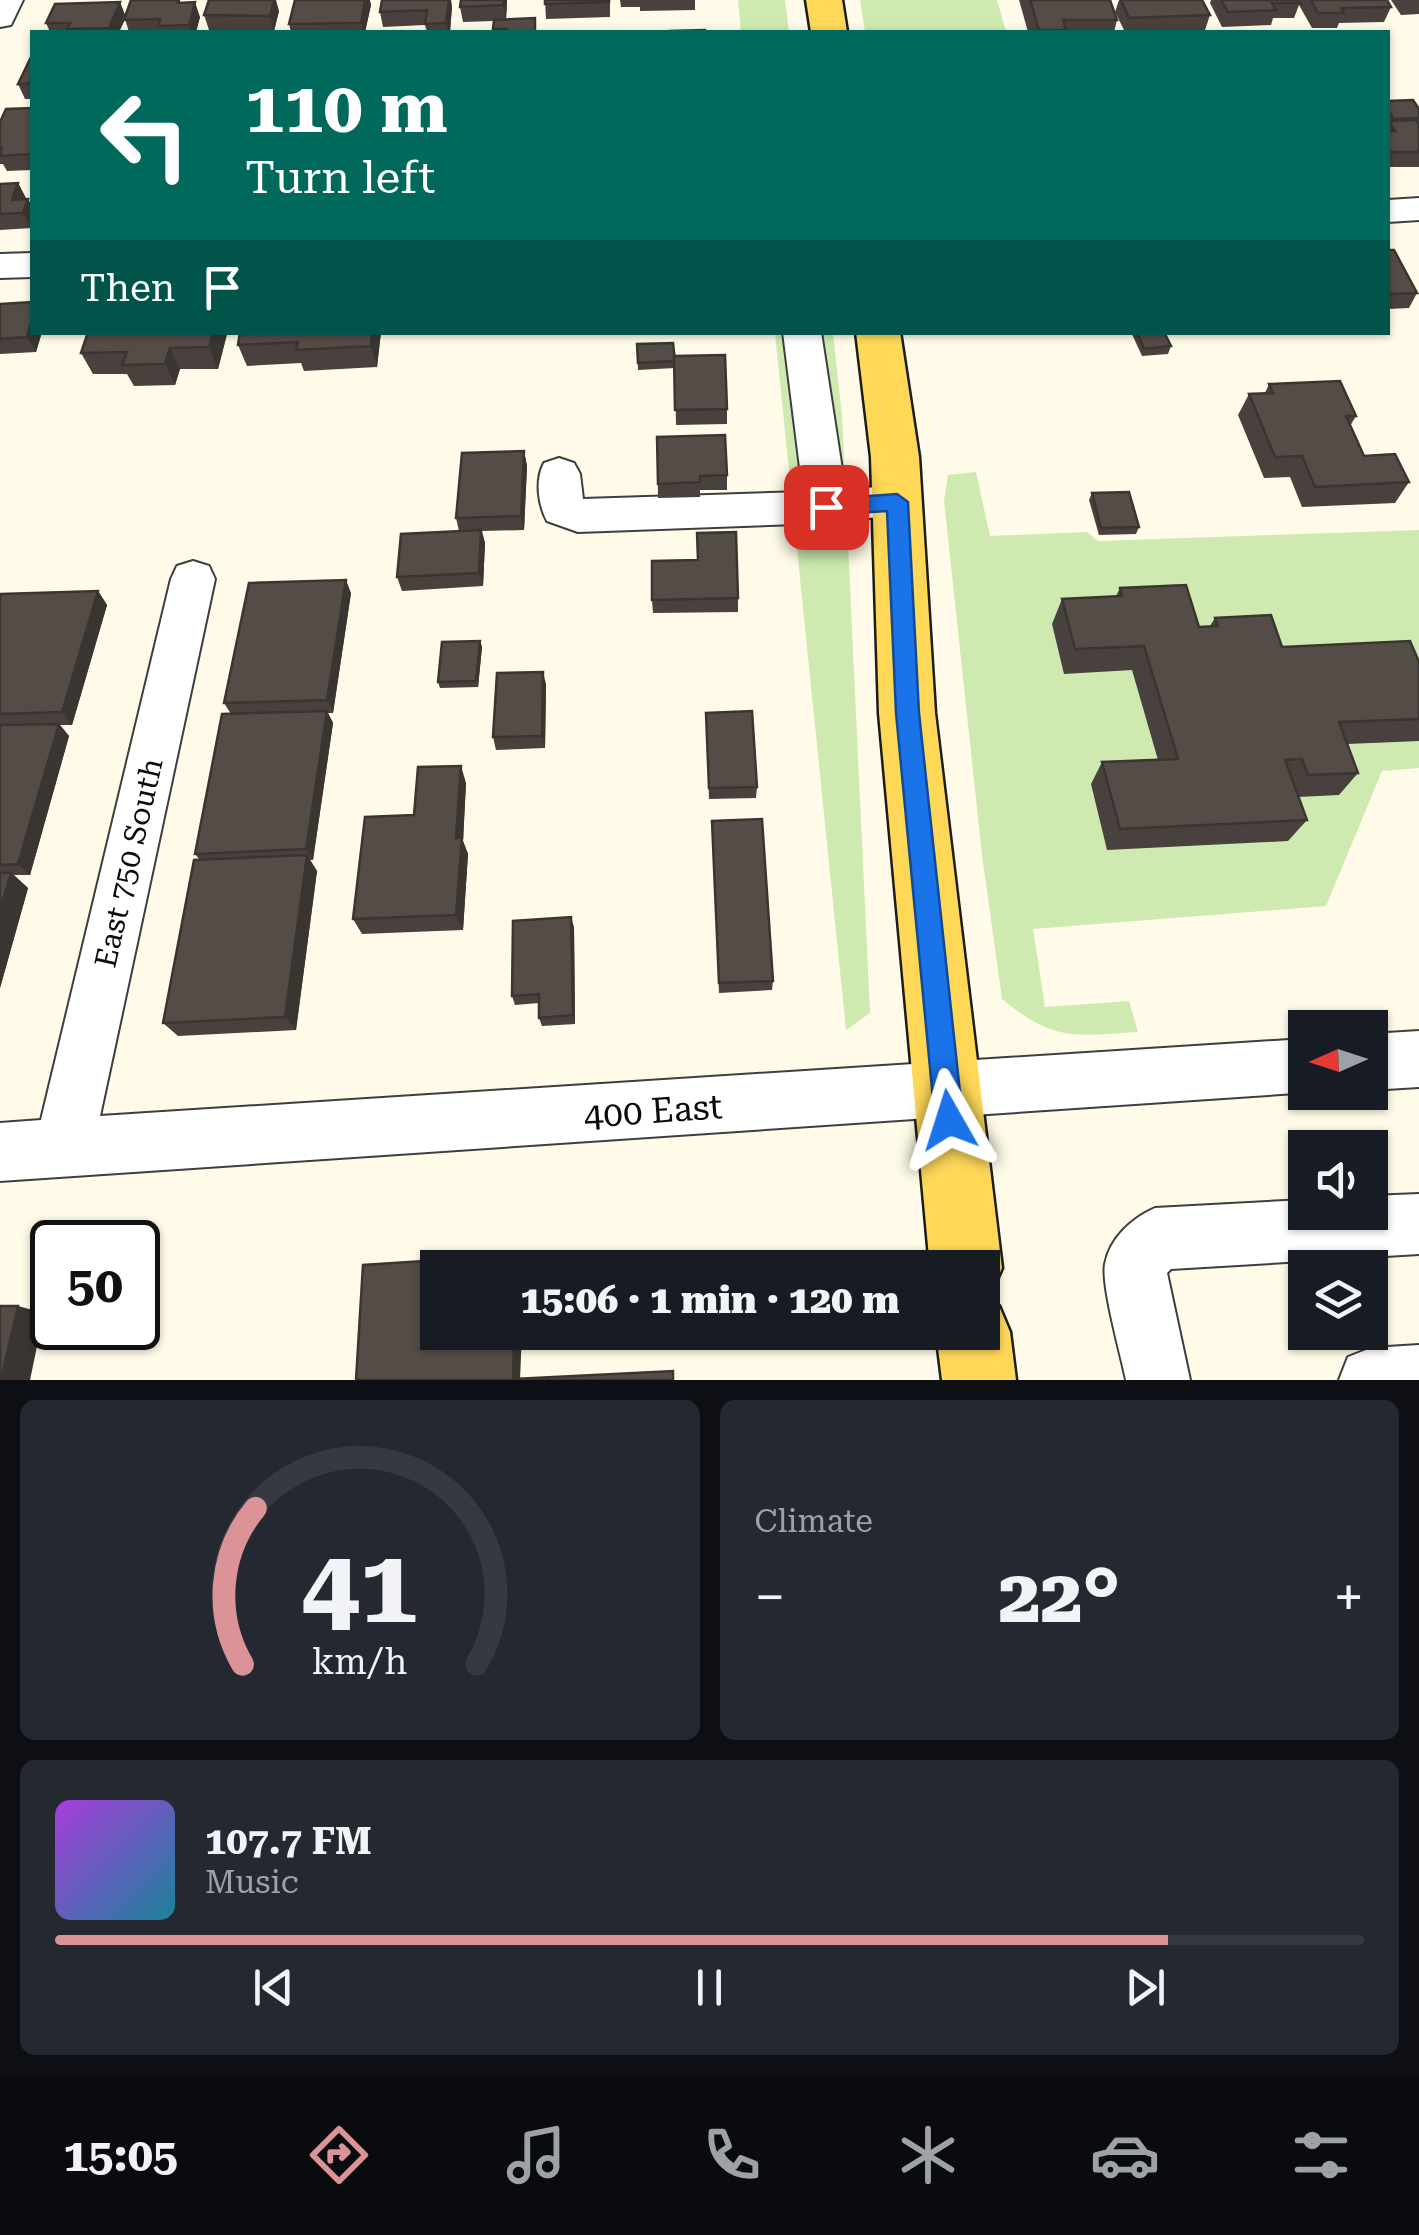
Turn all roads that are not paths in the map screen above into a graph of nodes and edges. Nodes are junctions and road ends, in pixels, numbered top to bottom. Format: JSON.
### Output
{"nodes":[{"id":1,"x":8,"y":0,"type":"edge"},
{"id":2,"x":824,"y":0,"type":"edge"},
{"id":3,"x":0,"y":18,"type":"edge"},
{"id":4,"x":830,"y":30,"type":"edge"},
{"id":5,"x":1419,"y":209,"type":"edge"},
{"id":6,"x":1390,"y":211,"type":"edge"},
{"id":7,"x":30,"y":265,"type":"edge"},
{"id":8,"x":0,"y":266,"type":"edge"},
{"id":9,"x":802,"y":335,"type":"edge"},
{"id":10,"x":878,"y":335,"type":"edge"},
{"id":11,"x":559,"y":474,"type":"dead end"},
{"id":12,"x":897,"y":502,"type":"junction"},
{"id":13,"x":826,"y":507,"type":"junction"},
{"id":14,"x":193,"y":578,"type":"dead end"},
{"id":15,"x":1419,"y":1059,"type":"edge"},
{"id":16,"x":1388,"y":1061,"type":"edge"},
{"id":17,"x":1288,"y":1068,"type":"edge"},
{"id":18,"x":946,"y":1092,"type":"junction"},
{"id":19,"x":64,"y":1148,"type":"junction"},
{"id":20,"x":0,"y":1152,"type":"edge"},
{"id":21,"x":1419,"y":1224,"type":"edge"},
{"id":22,"x":964,"y":1250,"type":"edge"},
{"id":23,"x":975,"y":1350,"type":"edge"},
{"id":24,"x":1419,"y":1377,"type":"edge"},
{"id":25,"x":978,"y":1380,"type":"edge"},
{"id":26,"x":1158,"y":1380,"type":"edge"},
{"id":27,"x":1371,"y":1380,"type":"edge"}],
"edges":[{"from":1,"to":3,"type":"street"},
{"from":2,"to":4,"type":"main road"},
{"from":5,"to":6,"type":"street"},
{"from":7,"to":8,"type":"street"},
{"from":9,"to":13,"type":"street"},
{"from":10,"to":12,"type":"main road"},
{"from":11,"to":13,"type":"street"},
{"from":12,"to":13,"type":"street"},
{"from":12,"to":18,"type":"main road"},
{"from":14,"to":19,"type":"street","name":"East 750 South"},
{"from":15,"to":16,"type":"street"},
{"from":17,"to":18,"type":"street","name":"400 East"},
{"from":18,"to":19,"type":"street","name":"400 East"},
{"from":18,"to":22,"type":"main road"},
{"from":19,"to":20,"type":"street","name":"400 East"},
{"from":21,"to":26,"type":"street"},
{"from":23,"to":25,"type":"main road"},
{"from":24,"to":27,"type":"street"}]}
